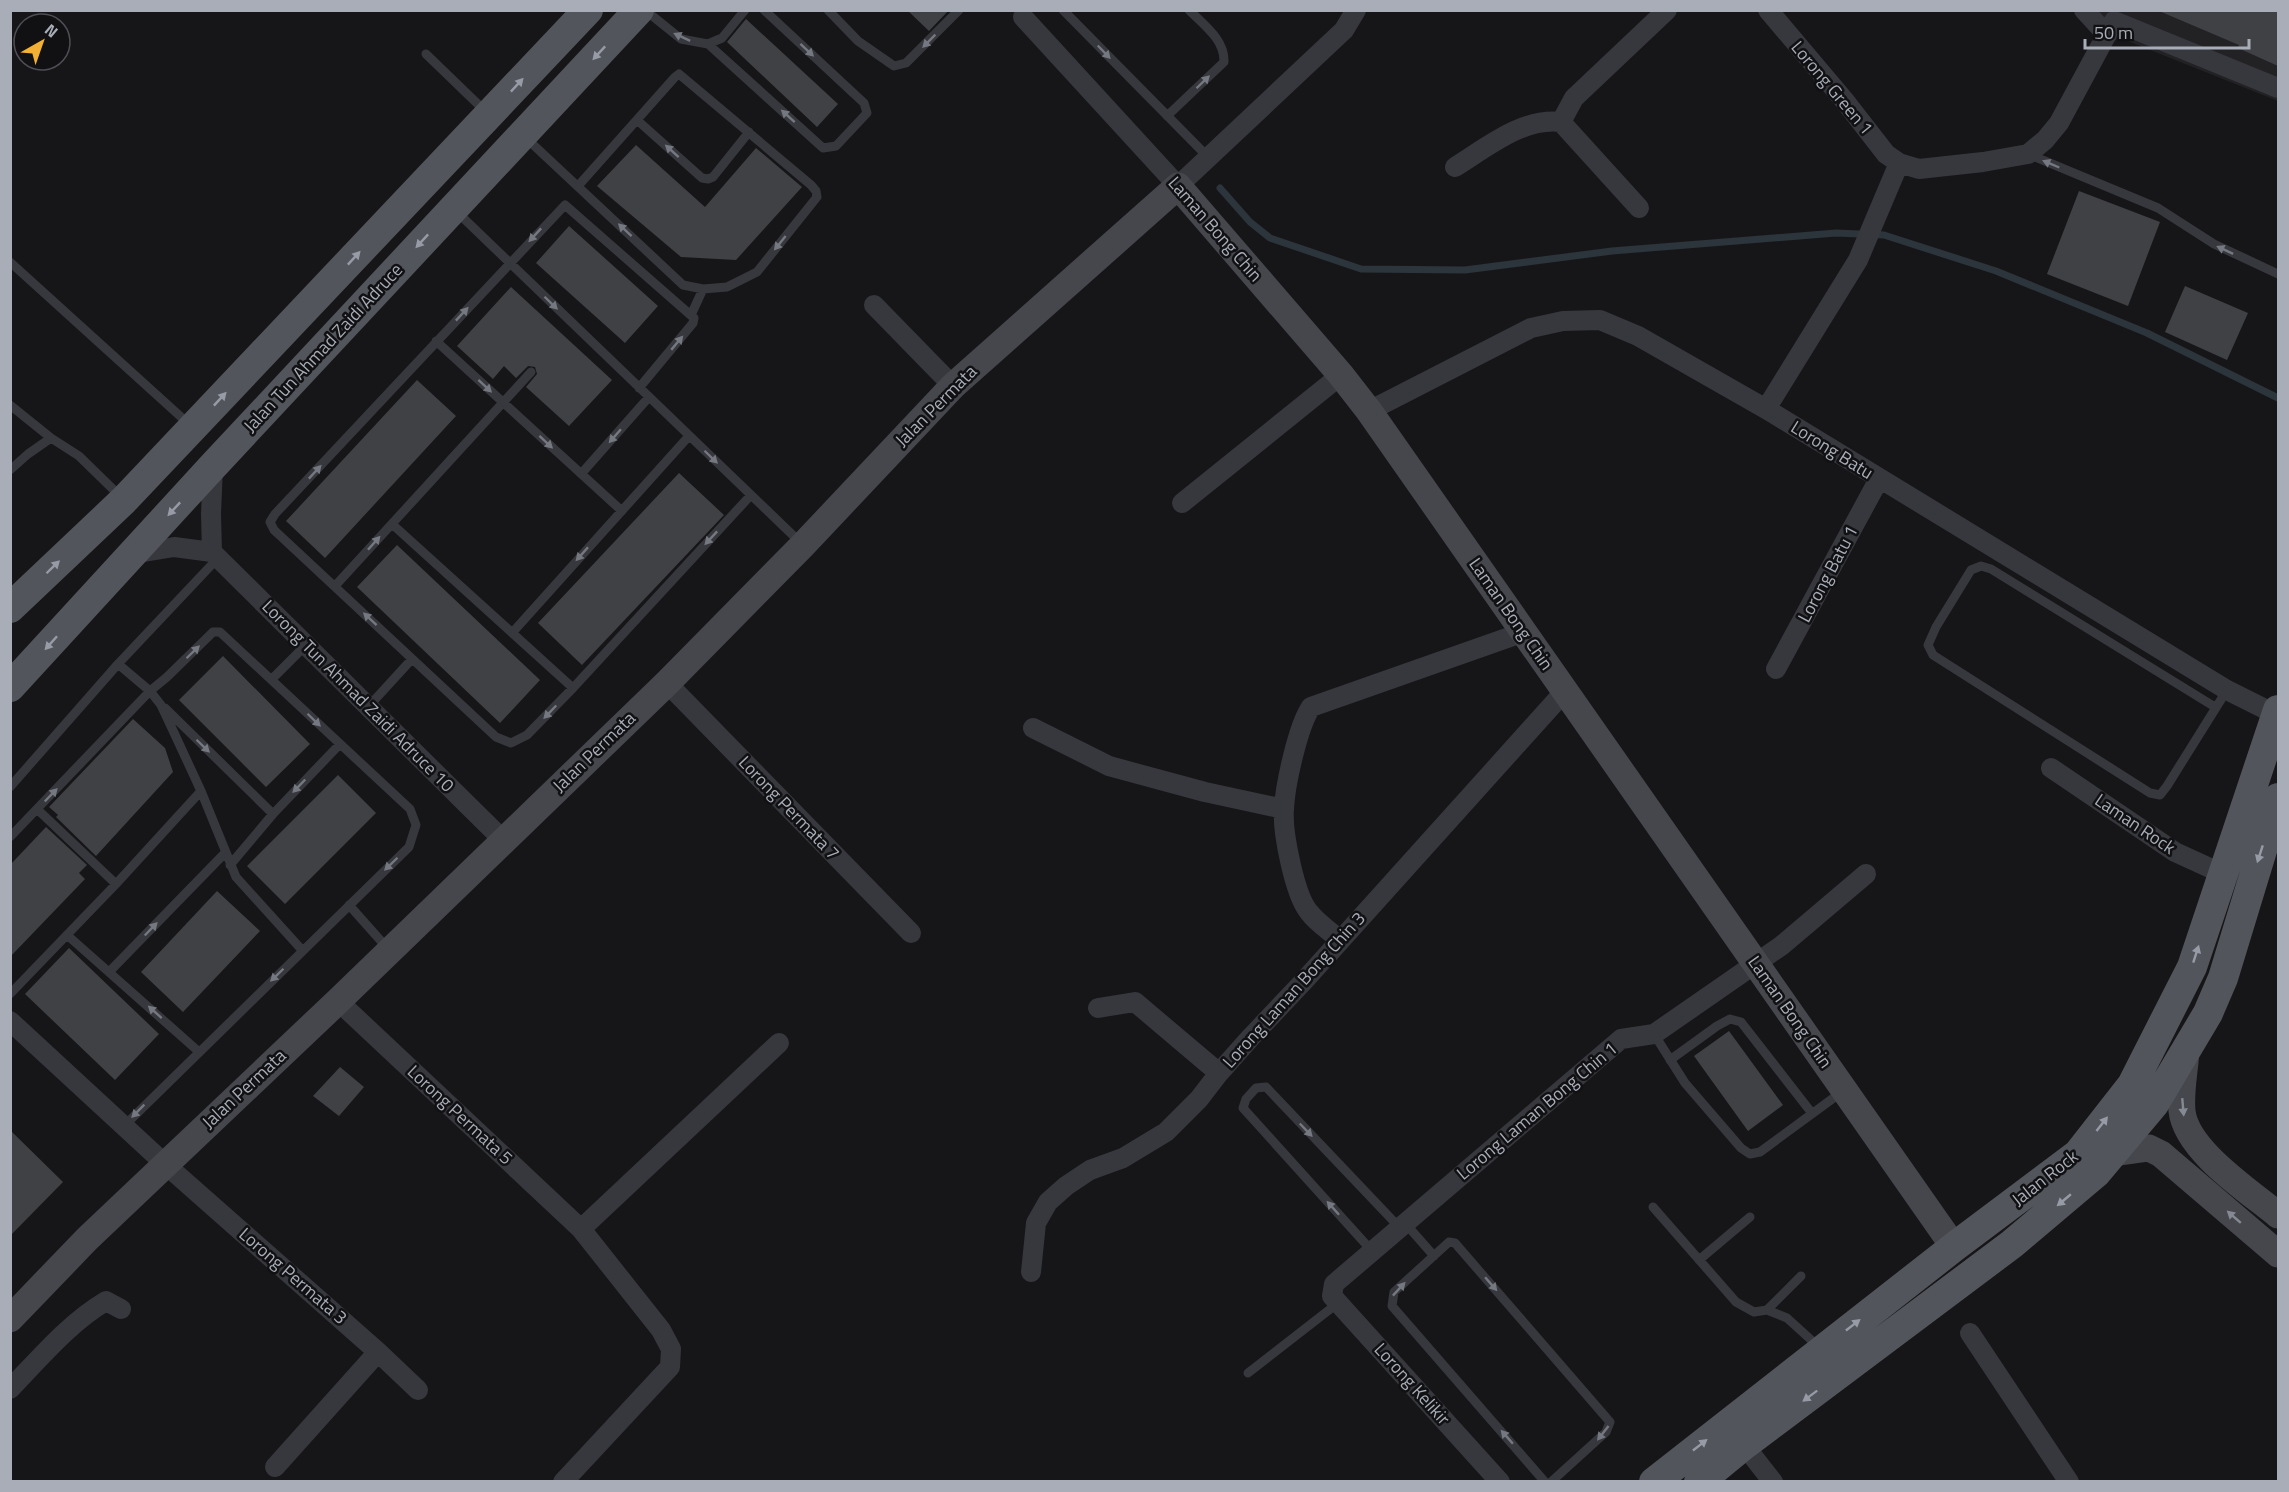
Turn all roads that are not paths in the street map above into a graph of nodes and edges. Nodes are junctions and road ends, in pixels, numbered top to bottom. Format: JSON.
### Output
{"nodes":[{"id":1,"x":588,"y":10,"type":"edge"},
{"id":2,"x":639,"y":10,"type":"edge"},
{"id":3,"x":645,"y":10,"type":"edge"},
{"id":4,"x":746,"y":10,"type":"edge"},
{"id":5,"x":764,"y":10,"type":"edge"},
{"id":6,"x":828,"y":10,"type":"edge"},
{"id":7,"x":959,"y":10,"type":"edge"},
{"id":8,"x":1064,"y":10,"type":"edge"},
{"id":9,"x":1189,"y":10,"type":"edge"},
{"id":10,"x":1356,"y":10,"type":"edge"},
{"id":11,"x":1667,"y":10,"type":"edge"},
{"id":12,"x":1768,"y":10,"type":"edge"},
{"id":13,"x":2084,"y":10,"type":"edge"},
{"id":14,"x":1023,"y":16,"type":"dead end"},
{"id":15,"x":2113,"y":22,"type":"edge"},
{"id":16,"x":708,"y":44,"type":"junction"},
{"id":17,"x":426,"y":54,"type":"dead end"},
{"id":18,"x":2278,"y":88,"type":"edge"},
{"id":19,"x":489,"y":115,"type":"junction"},
{"id":20,"x":1167,"y":116,"type":"junction"},
{"id":21,"x":637,"y":120,"type":"junction"},
{"id":22,"x":1561,"y":122,"type":"junction"},
{"id":23,"x":748,"y":132,"type":"junction"},
{"id":24,"x":522,"y":134,"type":"junction"},
{"id":25,"x":2028,"y":153,"type":"junction"},
{"id":26,"x":1208,"y":157,"type":"junction"},
{"id":27,"x":1899,"y":163,"type":"junction"},
{"id":28,"x":1455,"y":167,"type":"dead end"},
{"id":29,"x":578,"y":186,"type":"junction"},
{"id":30,"x":1178,"y":186,"type":"junction"},
{"id":31,"x":1639,"y":208,"type":"dead end"},
{"id":32,"x":453,"y":209,"type":"junction"},
{"id":33,"x":10,"y":262,"type":"edge"},
{"id":34,"x":509,"y":263,"type":"junction"},
{"id":35,"x":2278,"y":274,"type":"edge"},
{"id":36,"x":703,"y":289,"type":"junction"},
{"id":37,"x":874,"y":305,"type":"dead end"},
{"id":38,"x":691,"y":315,"type":"junction"},
{"id":39,"x":436,"y":341,"type":"junction"},
{"id":40,"x":531,"y":372,"type":"dead end"},
{"id":41,"x":1341,"y":375,"type":"junction"},
{"id":42,"x":953,"y":386,"type":"junction"},
{"id":43,"x":639,"y":388,"type":"junction"},
{"id":44,"x":649,"y":397,"type":"junction"},
{"id":45,"x":503,"y":403,"type":"junction"},
{"id":46,"x":10,"y":405,"type":"edge"},
{"id":47,"x":1766,"y":409,"type":"junction"},
{"id":48,"x":1369,"y":411,"type":"junction"},
{"id":49,"x":193,"y":428,"type":"junction"},
{"id":50,"x":689,"y":436,"type":"junction"},
{"id":51,"x":51,"y":438,"type":"junction"},
{"id":52,"x":213,"y":466,"type":"junction"},
{"id":53,"x":10,"y":470,"type":"edge"},
{"id":54,"x":581,"y":474,"type":"junction"},
{"id":55,"x":1879,"y":479,"type":"junction"},
{"id":56,"x":750,"y":495,"type":"junction"},
{"id":57,"x":124,"y":500,"type":"junction"},
{"id":58,"x":1182,"y":503,"type":"dead end"},
{"id":59,"x":621,"y":511,"type":"junction"},
{"id":60,"x":392,"y":524,"type":"junction"},
{"id":61,"x":803,"y":545,"type":"junction"},
{"id":62,"x":132,"y":554,"type":"junction"},
{"id":63,"x":215,"y":555,"type":"junction"},
{"id":64,"x":335,"y":586,"type":"junction"},
{"id":65,"x":10,"y":608,"type":"edge"},
{"id":66,"x":1524,"y":632,"type":"junction"},
{"id":67,"x":512,"y":633,"type":"junction"},
{"id":68,"x":306,"y":645,"type":"junction"},
{"id":69,"x":412,"y":659,"type":"junction"},
{"id":70,"x":118,"y":664,"type":"junction"},
{"id":71,"x":1776,"y":669,"type":"dead end"},
{"id":72,"x":272,"y":679,"type":"junction"},
{"id":73,"x":667,"y":683,"type":"junction"},
{"id":74,"x":10,"y":687,"type":"edge"},
{"id":75,"x":573,"y":688,"type":"junction"},
{"id":76,"x":2227,"y":690,"type":"junction"},
{"id":77,"x":150,"y":691,"type":"junction"},
{"id":78,"x":1565,"y":691,"type":"junction"},
{"id":79,"x":161,"y":705,"type":"junction"},
{"id":80,"x":369,"y":706,"type":"junction"},
{"id":81,"x":2215,"y":707,"type":"junction"},
{"id":82,"x":2278,"y":712,"type":"edge"},
{"id":83,"x":1033,"y":728,"type":"dead end"},
{"id":84,"x":340,"y":744,"type":"junction"},
{"id":85,"x":2051,"y":768,"type":"dead end"},
{"id":86,"x":10,"y":787,"type":"edge"},
{"id":87,"x":201,"y":791,"type":"junction"},
{"id":88,"x":2278,"y":798,"type":"edge"},
{"id":89,"x":37,"y":809,"type":"junction"},
{"id":90,"x":1284,"y":809,"type":"junction"},
{"id":91,"x":273,"y":814,"type":"junction"},
{"id":92,"x":10,"y":837,"type":"edge"},
{"id":93,"x":503,"y":840,"type":"junction"},
{"id":94,"x":225,"y":853,"type":"junction"},
{"id":95,"x":231,"y":865,"type":"junction"},
{"id":96,"x":1866,"y":874,"type":"dead end"},
{"id":97,"x":2223,"y":874,"type":"junction"},
{"id":98,"x":116,"y":884,"type":"junction"},
{"id":99,"x":349,"y":905,"type":"junction"},
{"id":100,"x":911,"y":933,"type":"dead end"},
{"id":101,"x":68,"y":935,"type":"junction"},
{"id":102,"x":1340,"y":940,"type":"junction"},
{"id":103,"x":302,"y":950,"type":"junction"},
{"id":104,"x":390,"y":951,"type":"junction"},
{"id":105,"x":1756,"y":964,"type":"junction"},
{"id":106,"x":110,"y":971,"type":"junction"},
{"id":107,"x":10,"y":994,"type":"edge"},
{"id":108,"x":338,"y":1001,"type":"junction"},
{"id":109,"x":1098,"y":1008,"type":"dead end"},
{"id":110,"x":10,"y":1021,"type":"edge"},
{"id":111,"x":1654,"y":1034,"type":"junction"},
{"id":112,"x":778,"y":1043,"type":"dead end"},
{"id":113,"x":2186,"y":1049,"type":"junction"},
{"id":114,"x":198,"y":1051,"type":"junction"},
{"id":115,"x":1670,"y":1060,"type":"junction"},
{"id":116,"x":1219,"y":1073,"type":"junction"},
{"id":117,"x":1844,"y":1090,"type":"junction"},
{"id":118,"x":1811,"y":1112,"type":"junction"},
{"id":119,"x":124,"y":1126,"type":"junction"},
{"id":120,"x":2113,"y":1153,"type":"junction"},
{"id":121,"x":165,"y":1164,"type":"junction"},
{"id":122,"x":1653,"y":1207,"type":"dead end"},
{"id":123,"x":2278,"y":1215,"type":"edge"},
{"id":124,"x":1750,"y":1217,"type":"dead end"},
{"id":125,"x":1402,"y":1225,"type":"junction"},
{"id":126,"x":581,"y":1228,"type":"junction"},
{"id":127,"x":1954,"y":1247,"type":"junction"},
{"id":128,"x":1372,"y":1251,"type":"junction"},
{"id":129,"x":2278,"y":1254,"type":"edge"},
{"id":130,"x":1434,"y":1256,"type":"junction"},
{"id":131,"x":1699,"y":1260,"type":"junction"},
{"id":132,"x":1031,"y":1272,"type":"dead end"},
{"id":133,"x":1801,"y":1276,"type":"dead end"},
{"id":134,"x":1336,"y":1293,"type":"junction"},
{"id":135,"x":121,"y":1309,"type":"dead end"},
{"id":136,"x":1767,"y":1310,"type":"junction"},
{"id":137,"x":10,"y":1319,"type":"edge"},
{"id":138,"x":1970,"y":1333,"type":"dead end"},
{"id":139,"x":1822,"y":1350,"type":"junction"},
{"id":140,"x":378,"y":1352,"type":"junction"},
{"id":141,"x":1248,"y":1373,"type":"dead end"},
{"id":142,"x":10,"y":1389,"type":"edge"},
{"id":143,"x":418,"y":1390,"type":"dead end"},
{"id":144,"x":1744,"y":1446,"type":"junction"},
{"id":145,"x":275,"y":1467,"type":"dead end"},
{"id":146,"x":563,"y":1482,"type":"edge"},
{"id":147,"x":1500,"y":1482,"type":"edge"},
{"id":148,"x":1545,"y":1482,"type":"edge"},
{"id":149,"x":1551,"y":1482,"type":"edge"},
{"id":150,"x":1654,"y":1482,"type":"edge"},
{"id":151,"x":1699,"y":1482,"type":"edge"},
{"id":152,"x":1773,"y":1482,"type":"edge"},
{"id":153,"x":2069,"y":1482,"type":"edge"}],
"edges":[{"from":19,"to":1,"type":"main road","one_way":true},
{"from":2,"to":24,"type":"main road","name":"Jalan Tun Ahmad Zaidi Adruce","one_way":true},
{"from":16,"to":3,"type":"lane","one_way":true},
{"from":4,"to":16,"type":"lane"},
{"from":5,"to":16,"type":"lane","one_way":true},
{"from":7,"to":6,"type":"lane","one_way":true},
{"from":8,"to":20,"type":"lane","one_way":true},
{"from":20,"to":9,"type":"lane","one_way":true},
{"from":10,"to":26,"type":"street"},
{"from":11,"to":22,"type":"street"},
{"from":12,"to":27,"type":"street","name":"Lorong Green 1"},
{"from":13,"to":15,"type":"street"},
{"from":14,"to":30,"type":"street","name":"Laman Bong Chin"},
{"from":15,"to":18,"type":"street"},
{"from":15,"to":25,"type":"street"},
{"from":17,"to":19,"type":"lane"},
{"from":49,"to":19,"type":"main road","one_way":true},
{"from":20,"to":26,"type":"lane"},
{"from":21,"to":23,"type":"lane"},
{"from":23,"to":21,"type":"lane","one_way":true},
{"from":21,"to":29,"type":"lane"},
{"from":22,"to":28,"type":"street"},
{"from":22,"to":31,"type":"street"},
{"from":23,"to":36,"type":"lane","one_way":true},
{"from":24,"to":29,"type":"lane"},
{"from":24,"to":32,"type":"main road","name":"Jalan Tun Ahmad Zaidi Adruce"},
{"from":25,"to":27,"type":"street"},
{"from":35,"to":25,"type":"lane","one_way":true},
{"from":26,"to":30,"type":"street"},
{"from":27,"to":47,"type":"street"},
{"from":36,"to":29,"type":"lane","one_way":true},
{"from":30,"to":41,"type":"street","name":"Laman Bong Chin"},
{"from":30,"to":42,"type":"street","name":"Jalan Permata"},
{"from":32,"to":34,"type":"lane"},
{"from":32,"to":52,"type":"main road","name":"Jalan Tun Ahmad Zaidi Adruce","one_way":true},
{"from":33,"to":49,"type":"lane"},
{"from":38,"to":34,"type":"lane","one_way":true},
{"from":39,"to":34,"type":"lane","one_way":true},
{"from":34,"to":43,"type":"lane","one_way":true},
{"from":36,"to":38,"type":"lane"},
{"from":37,"to":42,"type":"street"},
{"from":43,"to":38,"type":"lane","one_way":true},
{"from":39,"to":45,"type":"lane","one_way":true},
{"from":64,"to":39,"type":"lane","one_way":true},
{"from":40,"to":45,"type":"lane"},
{"from":41,"to":48,"type":"street","name":"Laman Bong Chin"},
{"from":41,"to":58,"type":"street"},
{"from":42,"to":61,"type":"street","name":"Jalan Permata"},
{"from":43,"to":44,"type":"lane"},
{"from":44,"to":50,"type":"lane"},
{"from":44,"to":54,"type":"lane","one_way":true},
{"from":45,"to":54,"type":"lane","one_way":true},
{"from":45,"to":60,"type":"lane"},
{"from":46,"to":51,"type":"lane"},
{"from":47,"to":48,"type":"street","name":"Lorong Batu"},
{"from":47,"to":55,"type":"street","name":"Lorong Batu"},
{"from":48,"to":66,"type":"street","name":"Laman Bong Chin"},
{"from":49,"to":57,"type":"main road"},
{"from":50,"to":56,"type":"lane","one_way":true},
{"from":50,"to":59,"type":"lane"},
{"from":51,"to":53,"type":"lane"},
{"from":51,"to":57,"type":"lane"},
{"from":52,"to":62,"type":"main road","name":"Jalan Tun Ahmad Zaidi Adruce","one_way":true},
{"from":52,"to":63,"type":"street"},
{"from":54,"to":59,"type":"lane"},
{"from":55,"to":71,"type":"street","name":"Lorong Batu 1"},
{"from":55,"to":76,"type":"street","name":"Lorong Batu"},
{"from":56,"to":61,"type":"lane"},
{"from":56,"to":75,"type":"lane","one_way":true},
{"from":65,"to":57,"type":"main road","one_way":true},
{"from":59,"to":67,"type":"lane","one_way":true},
{"from":64,"to":60,"type":"lane","one_way":true},
{"from":60,"to":67,"type":"lane"},
{"from":61,"to":73,"type":"street","name":"Jalan Permata"},
{"from":62,"to":63,"type":"street"},
{"from":62,"to":74,"type":"main road","name":"Jalan Tun Ahmad Zaidi Adruce","one_way":true},
{"from":63,"to":68,"type":"street","name":"Lorong Tun Ahmad Zaidi Adruce 10"},
{"from":63,"to":70,"type":"lane"},
{"from":69,"to":64,"type":"lane","one_way":true},
{"from":66,"to":78,"type":"street","name":"Laman Bong Chin"},
{"from":66,"to":90,"type":"street"},
{"from":67,"to":75,"type":"lane"},
{"from":68,"to":72,"type":"lane"},
{"from":68,"to":80,"type":"street","name":"Lorong Tun Ahmad Zaidi Adruce 10"},
{"from":75,"to":69,"type":"lane","one_way":true},
{"from":69,"to":80,"type":"lane"},
{"from":70,"to":77,"type":"lane"},
{"from":70,"to":86,"type":"lane"},
{"from":77,"to":72,"type":"lane","one_way":true},
{"from":72,"to":84,"type":"lane","one_way":true},
{"from":73,"to":93,"type":"street","name":"Jalan Permata"},
{"from":73,"to":100,"type":"street","name":"Lorong Permata 7"},
{"from":76,"to":81,"type":"lane"},
{"from":76,"to":82,"type":"street","name":"Lorong Batu"},
{"from":77,"to":79,"type":"lane"},
{"from":89,"to":77,"type":"lane","one_way":true},
{"from":78,"to":102,"type":"street","name":"Lorong Laman Bong Chin 3"},
{"from":78,"to":105,"type":"street","name":"Laman Bong Chin"},
{"from":79,"to":87,"type":"lane"},
{"from":79,"to":91,"type":"lane","one_way":true},
{"from":80,"to":93,"type":"street","name":"Lorong Tun Ahmad Zaidi Adruce 10"},
{"from":81,"to":81,"type":"lane"},
{"from":82,"to":97,"type":"main road","name":"Jalan Rock"},
{"from":83,"to":90,"type":"street"},
{"from":84,"to":91,"type":"lane","one_way":true},
{"from":84,"to":99,"type":"lane","one_way":true},
{"from":85,"to":97,"type":"street","name":"Laman Rock"},
{"from":87,"to":94,"type":"lane"},
{"from":87,"to":98,"type":"lane"},
{"from":88,"to":113,"type":"main road","name":"Jalan Rock","one_way":true},
{"from":89,"to":92,"type":"lane"},
{"from":89,"to":98,"type":"lane"},
{"from":90,"to":102,"type":"street"},
{"from":91,"to":95,"type":"lane"},
{"from":93,"to":104,"type":"street","name":"Jalan Permata"},
{"from":94,"to":95,"type":"lane"},
{"from":106,"to":94,"type":"lane","one_way":true},
{"from":95,"to":103,"type":"lane"},
{"from":96,"to":105,"type":"street","name":"Lorong Laman Bong Chin 1"},
{"from":127,"to":97,"type":"main road","name":"Jalan Rock","one_way":true},
{"from":98,"to":101,"type":"lane"},
{"from":99,"to":103,"type":"lane"},
{"from":99,"to":104,"type":"lane"},
{"from":101,"to":106,"type":"lane"},
{"from":101,"to":107,"type":"lane"},
{"from":102,"to":116,"type":"street","name":"Lorong Laman Bong Chin 3"},
{"from":103,"to":114,"type":"lane","one_way":true},
{"from":104,"to":108,"type":"street","name":"Jalan Permata"},
{"from":105,"to":111,"type":"street","name":"Lorong Laman Bong Chin 1"},
{"from":105,"to":117,"type":"street","name":"Laman Bong Chin"},
{"from":114,"to":106,"type":"lane","one_way":true},
{"from":108,"to":121,"type":"street","name":"Jalan Permata"},
{"from":108,"to":126,"type":"street","name":"Lorong Permata 5"},
{"from":109,"to":116,"type":"street"},
{"from":110,"to":119,"type":"street","name":"Lorong Permata 3"},
{"from":111,"to":115,"type":"lane"},
{"from":111,"to":125,"type":"street","name":"Lorong Laman Bong Chin 1"},
{"from":112,"to":126,"type":"street"},
{"from":113,"to":120,"type":"main road","name":"Jalan Rock"},
{"from":113,"to":123,"type":"street","one_way":true},
{"from":114,"to":119,"type":"lane","one_way":true},
{"from":115,"to":118,"type":"lane"},
{"from":115,"to":118,"type":"lane"},
{"from":116,"to":132,"type":"street","name":"Lorong Laman Bong Chin 3"},
{"from":117,"to":118,"type":"lane"},
{"from":117,"to":127,"type":"street","name":"Laman Bong Chin"},
{"from":119,"to":121,"type":"street","name":"Lorong Permata 3"},
{"from":129,"to":120,"type":"street","one_way":true},
{"from":120,"to":144,"type":"main road","name":"Jalan Rock","one_way":true},
{"from":121,"to":137,"type":"street","name":"Jalan Permata"},
{"from":121,"to":140,"type":"street","name":"Lorong Permata 3"},
{"from":122,"to":131,"type":"lane"},
{"from":124,"to":131,"type":"lane"},
{"from":125,"to":128,"type":"street","name":"Lorong Laman Bong Chin 1"},
{"from":128,"to":125,"type":"lane","one_way":true},
{"from":125,"to":130,"type":"lane"},
{"from":126,"to":146,"type":"street","name":"Lorong Permata 5"},
{"from":139,"to":127,"type":"main road","name":"Jalan Rock","one_way":true},
{"from":128,"to":134,"type":"street","name":"Lorong Laman Bong Chin 1"},
{"from":148,"to":130,"type":"lane","one_way":true},
{"from":130,"to":149,"type":"lane","one_way":true},
{"from":131,"to":136,"type":"lane"},
{"from":133,"to":136,"type":"lane"},
{"from":134,"to":141,"type":"lane"},
{"from":134,"to":147,"type":"street","name":"Lorong Kelikir"},
{"from":135,"to":142,"type":"street"},
{"from":136,"to":139,"type":"lane"},
{"from":138,"to":153,"type":"street"},
{"from":150,"to":139,"type":"main road","name":"Jalan Rock","one_way":true},
{"from":140,"to":143,"type":"street","name":"Lorong Permata 3"},
{"from":140,"to":145,"type":"street"},
{"from":144,"to":151,"type":"main road","name":"Jalan Rock"},
{"from":144,"to":152,"type":"street"}]}
